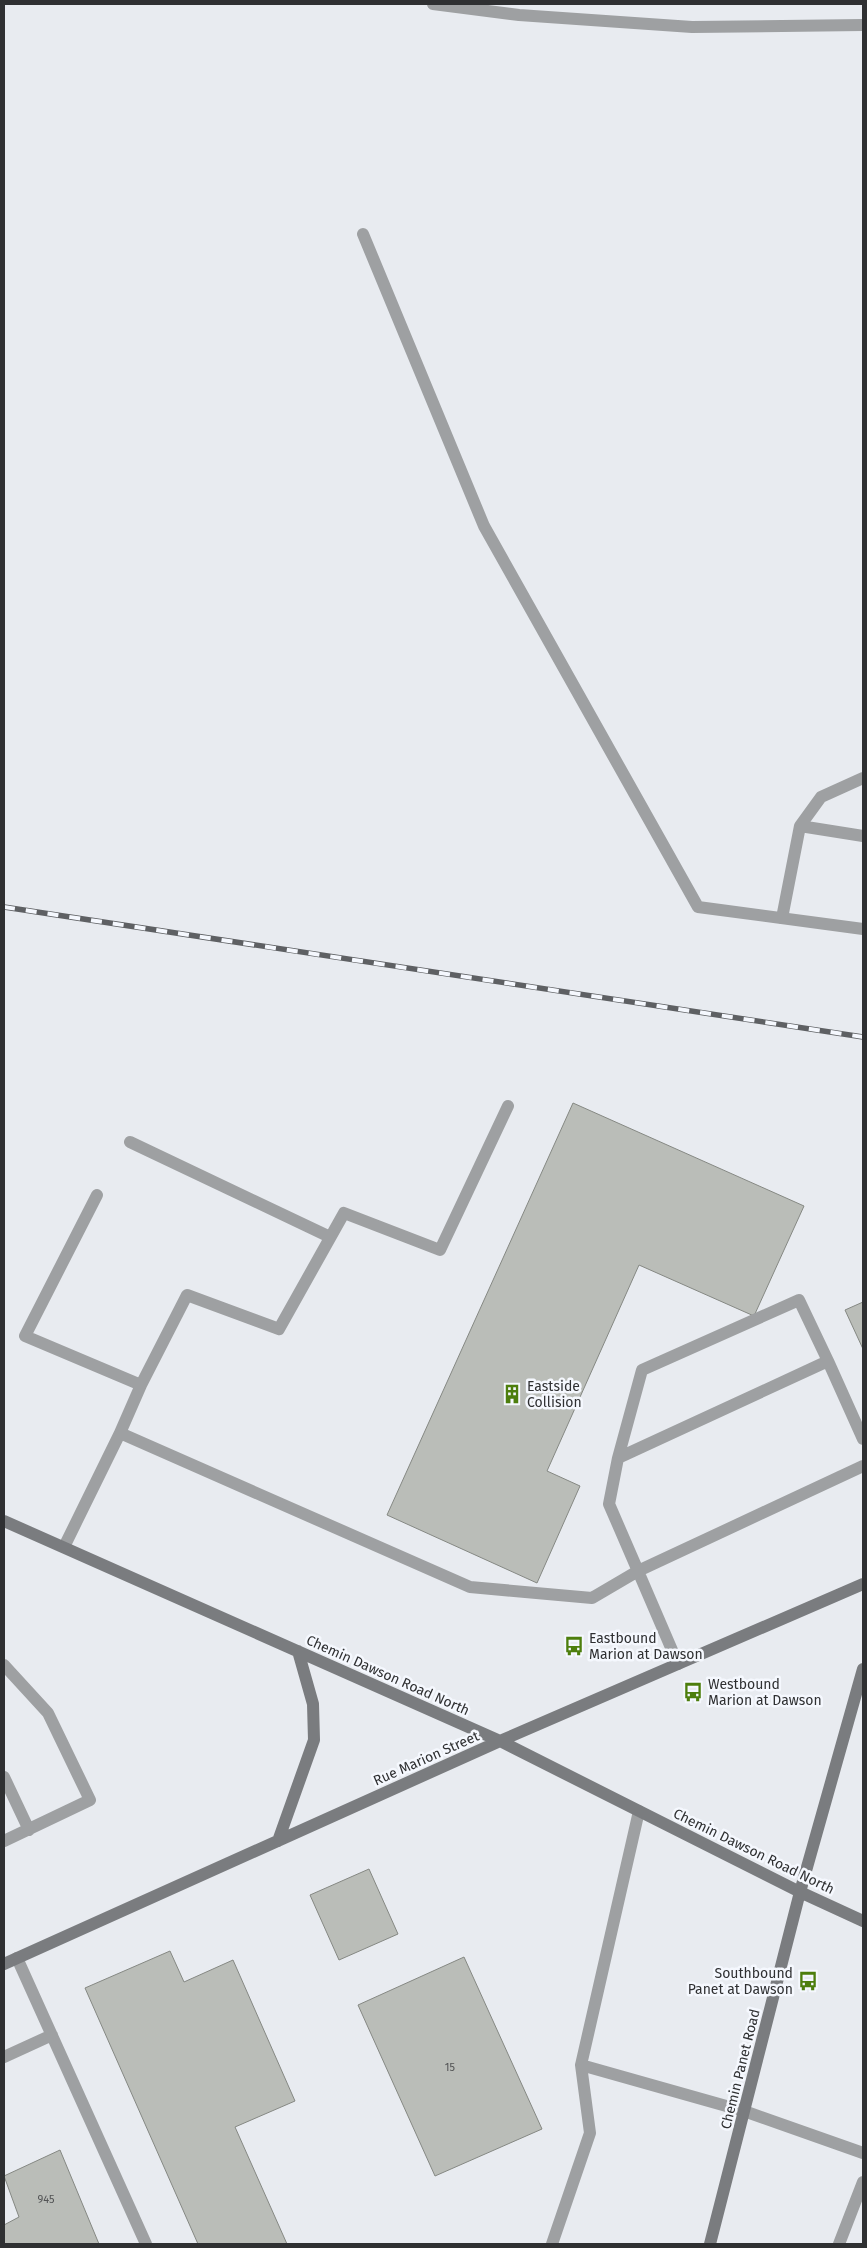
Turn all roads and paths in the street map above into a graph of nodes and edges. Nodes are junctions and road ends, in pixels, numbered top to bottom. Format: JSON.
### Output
{"nodes":[{"id":1,"x":433,"y":4,"type":"edge"},
{"id":2,"x":863,"y":25,"type":"edge"},
{"id":3,"x":363,"y":234,"type":"dead end"},
{"id":4,"x":863,"y":778,"type":"edge"},
{"id":5,"x":800,"y":826,"type":"junction"},
{"id":6,"x":863,"y":836,"type":"edge"},
{"id":7,"x":782,"y":918,"type":"junction"},
{"id":8,"x":863,"y":929,"type":"edge"},
{"id":9,"x":508,"y":1106,"type":"dead end"},
{"id":10,"x":130,"y":1142,"type":"dead end"},
{"id":11,"x":97,"y":1196,"type":"dead end"},
{"id":12,"x":330,"y":1236,"type":"junction"},
{"id":13,"x":828,"y":1361,"type":"junction"},
{"id":14,"x":141,"y":1385,"type":"junction"},
{"id":15,"x":120,"y":1433,"type":"junction"},
{"id":16,"x":863,"y":1439,"type":"edge"},
{"id":17,"x":618,"y":1458,"type":"junction"},
{"id":18,"x":863,"y":1466,"type":"edge"},
{"id":19,"x":4,"y":1521,"type":"edge"},
{"id":20,"x":64,"y":1548,"type":"junction"},
{"id":21,"x":638,"y":1570,"type":"junction"},
{"id":22,"x":863,"y":1584,"type":"edge"},
{"id":23,"x":298,"y":1651,"type":"junction"},
{"id":24,"x":678,"y":1664,"type":"junction"},
{"id":25,"x":4,"y":1665,"type":"edge"},
{"id":26,"x":863,"y":1671,"type":"edge"},
{"id":27,"x":500,"y":1741,"type":"junction"},
{"id":28,"x":4,"y":1777,"type":"edge"},
{"id":29,"x":639,"y":1811,"type":"junction"},
{"id":30,"x":29,"y":1830,"type":"junction"},
{"id":31,"x":278,"y":1841,"type":"junction"},
{"id":32,"x":4,"y":1842,"type":"edge"},
{"id":33,"x":800,"y":1892,"type":"junction"},
{"id":34,"x":863,"y":1921,"type":"edge"},
{"id":35,"x":17,"y":1958,"type":"junction"},
{"id":36,"x":4,"y":1964,"type":"edge"},
{"id":37,"x":52,"y":2035,"type":"junction"},
{"id":38,"x":4,"y":2057,"type":"edge"},
{"id":39,"x":581,"y":2065,"type":"junction"},
{"id":40,"x":744,"y":2111,"type":"junction"},
{"id":41,"x":863,"y":2153,"type":"edge"},
{"id":42,"x":863,"y":2182,"type":"edge"},
{"id":43,"x":146,"y":2244,"type":"edge"},
{"id":44,"x":552,"y":2244,"type":"edge"},
{"id":45,"x":710,"y":2244,"type":"edge"},
{"id":46,"x":839,"y":2244,"type":"edge"}],
"edges":[{"from":1,"to":2,"type":"street"},
{"from":3,"to":7,"type":"street"},
{"from":4,"to":5,"type":"street"},
{"from":5,"to":6,"type":"street"},
{"from":5,"to":7,"type":"street"},
{"from":7,"to":8,"type":"street"},
{"from":9,"to":12,"type":"street"},
{"from":10,"to":12,"type":"street"},
{"from":11,"to":14,"type":"street"},
{"from":12,"to":14,"type":"street"},
{"from":13,"to":16,"type":"street"},
{"from":13,"to":17,"type":"street"},
{"from":13,"to":17,"type":"street"},
{"from":14,"to":15,"type":"street"},
{"from":15,"to":20,"type":"street"},
{"from":15,"to":21,"type":"street"},
{"from":17,"to":21,"type":"street"},
{"from":18,"to":21,"type":"street"},
{"from":19,"to":20,"type":"street","name":"Chemin Dawson Road North"},
{"from":20,"to":23,"type":"street","name":"Chemin Dawson Road North"},
{"from":21,"to":24,"type":"street"},
{"from":22,"to":24,"type":"street","name":"Rue Marion Street"},
{"from":23,"to":27,"type":"street","name":"Chemin Dawson Road North"},
{"from":23,"to":31,"type":"street"},
{"from":24,"to":27,"type":"street","name":"Rue Marion Street"},
{"from":25,"to":30,"type":"street"},
{"from":26,"to":33,"type":"street","name":"Chemin Panet Road"},
{"from":27,"to":29,"type":"street","name":"Chemin Dawson Road North"},
{"from":27,"to":31,"type":"street","name":"Rue Marion Street"},
{"from":28,"to":30,"type":"street"},
{"from":29,"to":33,"type":"street","name":"Chemin Dawson Road North"},
{"from":29,"to":39,"type":"street"},
{"from":30,"to":32,"type":"street"},
{"from":31,"to":35,"type":"street","name":"Rue Marion Street"},
{"from":33,"to":34,"type":"street","name":"Chemin Dawson Road North"},
{"from":33,"to":40,"type":"street","name":"Chemin Panet Road"},
{"from":35,"to":36,"type":"street","name":"Rue Marion Street"},
{"from":35,"to":37,"type":"street"},
{"from":37,"to":38,"type":"street"},
{"from":37,"to":43,"type":"street"},
{"from":39,"to":40,"type":"street"},
{"from":39,"to":44,"type":"street"},
{"from":40,"to":41,"type":"street"},
{"from":40,"to":45,"type":"street","name":"Chemin Panet Road"},
{"from":42,"to":46,"type":"street"}]}
